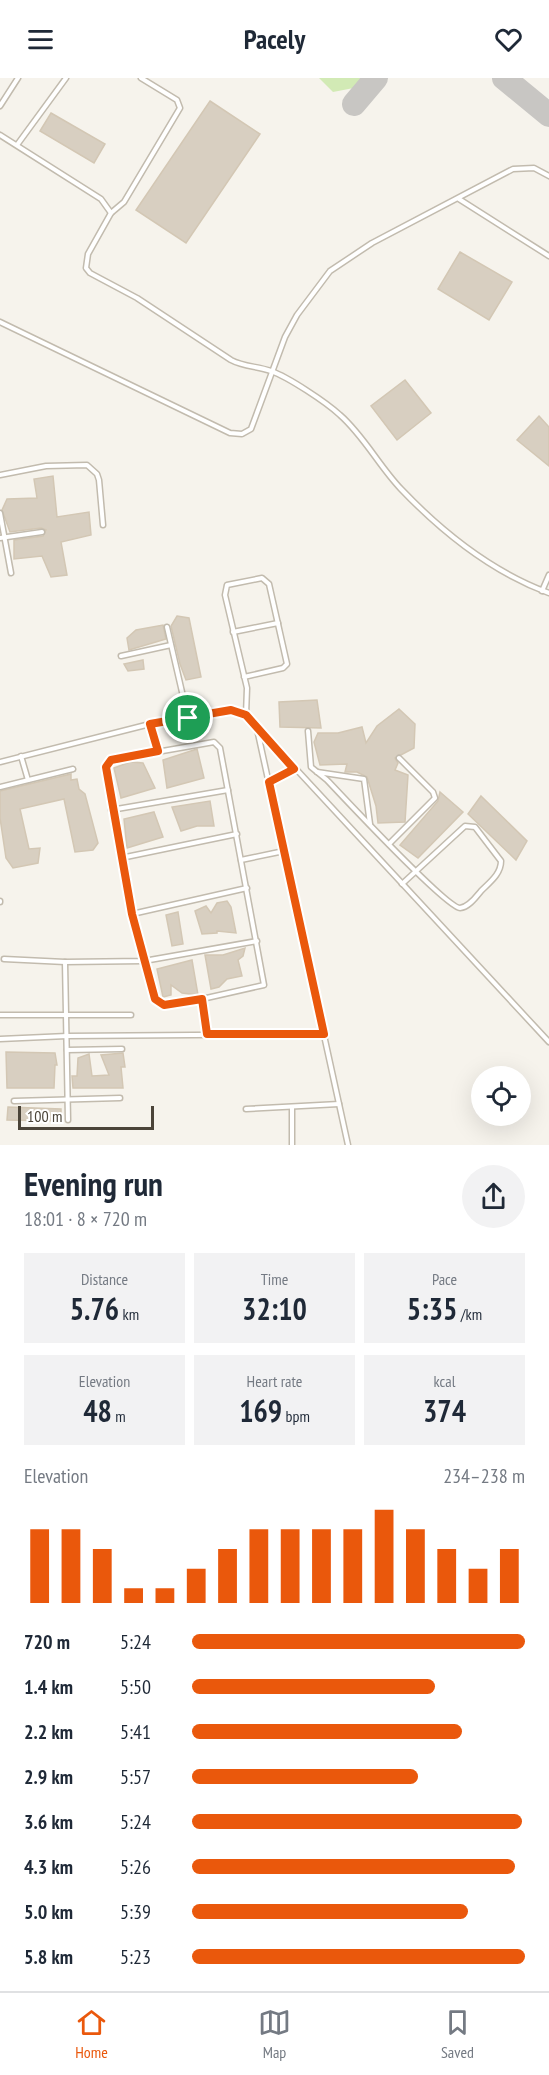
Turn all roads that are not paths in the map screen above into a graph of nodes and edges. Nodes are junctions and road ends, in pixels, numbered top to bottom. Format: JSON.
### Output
{"nodes":[{"id":1,"x":18,"y":78,"type":"edge"},
{"id":2,"x":66,"y":78,"type":"edge"},
{"id":3,"x":141,"y":78,"type":"edge"},
{"id":4,"x":0,"y":105,"type":"edge"},
{"id":5,"x":0,"y":135,"type":"edge"},
{"id":6,"x":17,"y":146,"type":"junction"},
{"id":7,"x":549,"y":176,"type":"edge"},
{"id":8,"x":459,"y":199,"type":"junction"},
{"id":9,"x":111,"y":213,"type":"junction"},
{"id":10,"x":549,"y":256,"type":"edge"},
{"id":11,"x":0,"y":322,"type":"edge"},
{"id":12,"x":271,"y":371,"type":"junction"},
{"id":13,"x":0,"y":475,"type":"edge"},
{"id":14,"x":0,"y":513,"type":"edge"},
{"id":15,"x":103,"y":525,"type":"dead end"},
{"id":16,"x":42,"y":532,"type":"dead end"},
{"id":17,"x":3,"y":537,"type":"edge"},
{"id":18,"x":11,"y":573,"type":"dead end"},
{"id":19,"x":549,"y":576,"type":"edge"},
{"id":20,"x":543,"y":591,"type":"junction"},
{"id":21,"x":549,"y":593,"type":"edge"},
{"id":22,"x":278,"y":622,"type":"junction"},
{"id":23,"x":167,"y":627,"type":"dead end"},
{"id":24,"x":233,"y":632,"type":"junction"},
{"id":25,"x":171,"y":645,"type":"junction"},
{"id":26,"x":121,"y":656,"type":"dead end"},
{"id":27,"x":244,"y":676,"type":"junction"},
{"id":28,"x":246,"y":715,"type":"junction"},
{"id":29,"x":188,"y":718,"type":"junction"},
{"id":30,"x":150,"y":724,"type":"junction"},
{"id":31,"x":257,"y":728,"type":"junction"},
{"id":32,"x":308,"y":731,"type":"dead end"},
{"id":33,"x":158,"y":751,"type":"junction"},
{"id":34,"x":21,"y":756,"type":"junction"},
{"id":35,"x":399,"y":758,"type":"dead end"},
{"id":36,"x":0,"y":762,"type":"edge"},
{"id":37,"x":73,"y":769,"type":"dead end"},
{"id":38,"x":294,"y":769,"type":"junction"},
{"id":39,"x":316,"y":772,"type":"junction"},
{"id":40,"x":28,"y":780,"type":"junction"},
{"id":41,"x":269,"y":782,"type":"junction"},
{"id":42,"x":0,"y":787,"type":"edge"},
{"id":43,"x":228,"y":790,"type":"junction"},
{"id":44,"x":111,"y":810,"type":"junction"},
{"id":45,"x":370,"y":824,"type":"junction"},
{"id":46,"x":237,"y":834,"type":"junction"},
{"id":47,"x":389,"y":844,"type":"junction"},
{"id":48,"x":284,"y":851,"type":"junction"},
{"id":49,"x":121,"y":858,"type":"junction"},
{"id":50,"x":242,"y":860,"type":"junction"},
{"id":51,"x":417,"y":872,"type":"junction"},
{"id":52,"x":402,"y":884,"type":"junction"},
{"id":53,"x":247,"y":888,"type":"junction"},
{"id":54,"x":132,"y":914,"type":"junction"},
{"id":55,"x":257,"y":941,"type":"junction"},
{"id":56,"x":4,"y":959,"type":"dead end"},
{"id":57,"x":144,"y":961,"type":"junction"},
{"id":58,"x":65,"y":962,"type":"junction"},
{"id":59,"x":202,"y":999,"type":"junction"},
{"id":60,"x":0,"y":1015,"type":"edge"},
{"id":61,"x":67,"y":1015,"type":"junction"},
{"id":62,"x":131,"y":1015,"type":"dead end"},
{"id":63,"x":207,"y":1034,"type":"junction"},
{"id":64,"x":324,"y":1034,"type":"junction"},
{"id":65,"x":67,"y":1036,"type":"junction"},
{"id":66,"x":0,"y":1039,"type":"edge"},
{"id":67,"x":549,"y":1042,"type":"edge"},
{"id":68,"x":122,"y":1049,"type":"dead end"},
{"id":69,"x":67,"y":1050,"type":"junction"},
{"id":70,"x":120,"y":1098,"type":"dead end"},
{"id":71,"x":68,"y":1099,"type":"junction"},
{"id":72,"x":14,"y":1101,"type":"dead end"},
{"id":73,"x":339,"y":1104,"type":"junction"},
{"id":74,"x":292,"y":1107,"type":"junction"},
{"id":75,"x":246,"y":1109,"type":"dead end"},
{"id":76,"x":68,"y":1120,"type":"dead end"},
{"id":77,"x":292,"y":1145,"type":"edge"},
{"id":78,"x":348,"y":1145,"type":"edge"}],
"edges":[{"from":1,"to":4,"type":"lane"},
{"from":2,"to":6,"type":"lane"},
{"from":3,"to":9,"type":"lane"},
{"from":5,"to":6,"type":"lane"},
{"from":6,"to":9,"type":"lane"},
{"from":7,"to":8,"type":"lane"},
{"from":8,"to":10,"type":"lane"},
{"from":8,"to":12,"type":"lane"},
{"from":9,"to":12,"type":"lane"},
{"from":11,"to":12,"type":"lane"},
{"from":12,"to":20,"type":"lane"},
{"from":13,"to":15,"type":"lane"},
{"from":14,"to":17,"type":"lane"},
{"from":16,"to":17,"type":"lane"},
{"from":17,"to":18,"type":"lane"},
{"from":19,"to":20,"type":"lane"},
{"from":20,"to":21,"type":"lane"},
{"from":22,"to":24,"type":"lane"},
{"from":22,"to":24,"type":"lane"},
{"from":22,"to":27,"type":"lane"},
{"from":23,"to":25,"type":"lane"},
{"from":24,"to":27,"type":"lane"},
{"from":25,"to":26,"type":"lane"},
{"from":25,"to":29,"type":"lane"},
{"from":27,"to":28,"type":"lane"},
{"from":28,"to":29,"type":"lane"},
{"from":28,"to":31,"type":"lane"},
{"from":29,"to":30,"type":"lane"},
{"from":30,"to":33,"type":"lane"},
{"from":30,"to":34,"type":"lane"},
{"from":31,"to":38,"type":"lane"},
{"from":31,"to":41,"type":"lane"},
{"from":32,"to":39,"type":"lane"},
{"from":33,"to":43,"type":"lane"},
{"from":33,"to":44,"type":"lane"},
{"from":34,"to":36,"type":"lane"},
{"from":34,"to":40,"type":"lane"},
{"from":35,"to":47,"type":"lane"},
{"from":37,"to":40,"type":"lane"},
{"from":38,"to":41,"type":"lane"},
{"from":38,"to":52,"type":"lane"},
{"from":39,"to":45,"type":"lane"},
{"from":39,"to":45,"type":"lane"},
{"from":40,"to":42,"type":"lane"},
{"from":41,"to":48,"type":"lane"},
{"from":43,"to":44,"type":"lane"},
{"from":43,"to":46,"type":"lane"},
{"from":44,"to":49,"type":"lane"},
{"from":45,"to":47,"type":"lane"},
{"from":46,"to":49,"type":"lane"},
{"from":46,"to":50,"type":"lane"},
{"from":47,"to":51,"type":"lane"},
{"from":48,"to":50,"type":"lane"},
{"from":48,"to":64,"type":"lane"},
{"from":49,"to":54,"type":"lane"},
{"from":50,"to":53,"type":"lane"},
{"from":51,"to":51,"type":"lane"},
{"from":51,"to":52,"type":"lane"},
{"from":52,"to":67,"type":"lane"},
{"from":53,"to":54,"type":"lane"},
{"from":53,"to":55,"type":"lane"},
{"from":54,"to":57,"type":"lane"},
{"from":55,"to":57,"type":"lane"},
{"from":55,"to":59,"type":"lane"},
{"from":56,"to":58,"type":"lane"},
{"from":57,"to":58,"type":"lane"},
{"from":57,"to":59,"type":"lane"},
{"from":58,"to":61,"type":"lane"},
{"from":59,"to":63,"type":"lane"},
{"from":60,"to":61,"type":"lane"},
{"from":61,"to":62,"type":"lane"},
{"from":61,"to":65,"type":"lane"},
{"from":63,"to":64,"type":"lane"},
{"from":63,"to":65,"type":"lane"},
{"from":64,"to":73,"type":"lane"},
{"from":65,"to":66,"type":"lane"},
{"from":65,"to":69,"type":"lane"},
{"from":68,"to":69,"type":"lane"},
{"from":69,"to":71,"type":"lane"},
{"from":70,"to":71,"type":"lane"},
{"from":71,"to":72,"type":"lane"},
{"from":71,"to":76,"type":"lane"},
{"from":73,"to":74,"type":"lane"},
{"from":73,"to":78,"type":"lane"},
{"from":74,"to":75,"type":"lane"},
{"from":74,"to":77,"type":"lane"}]}
